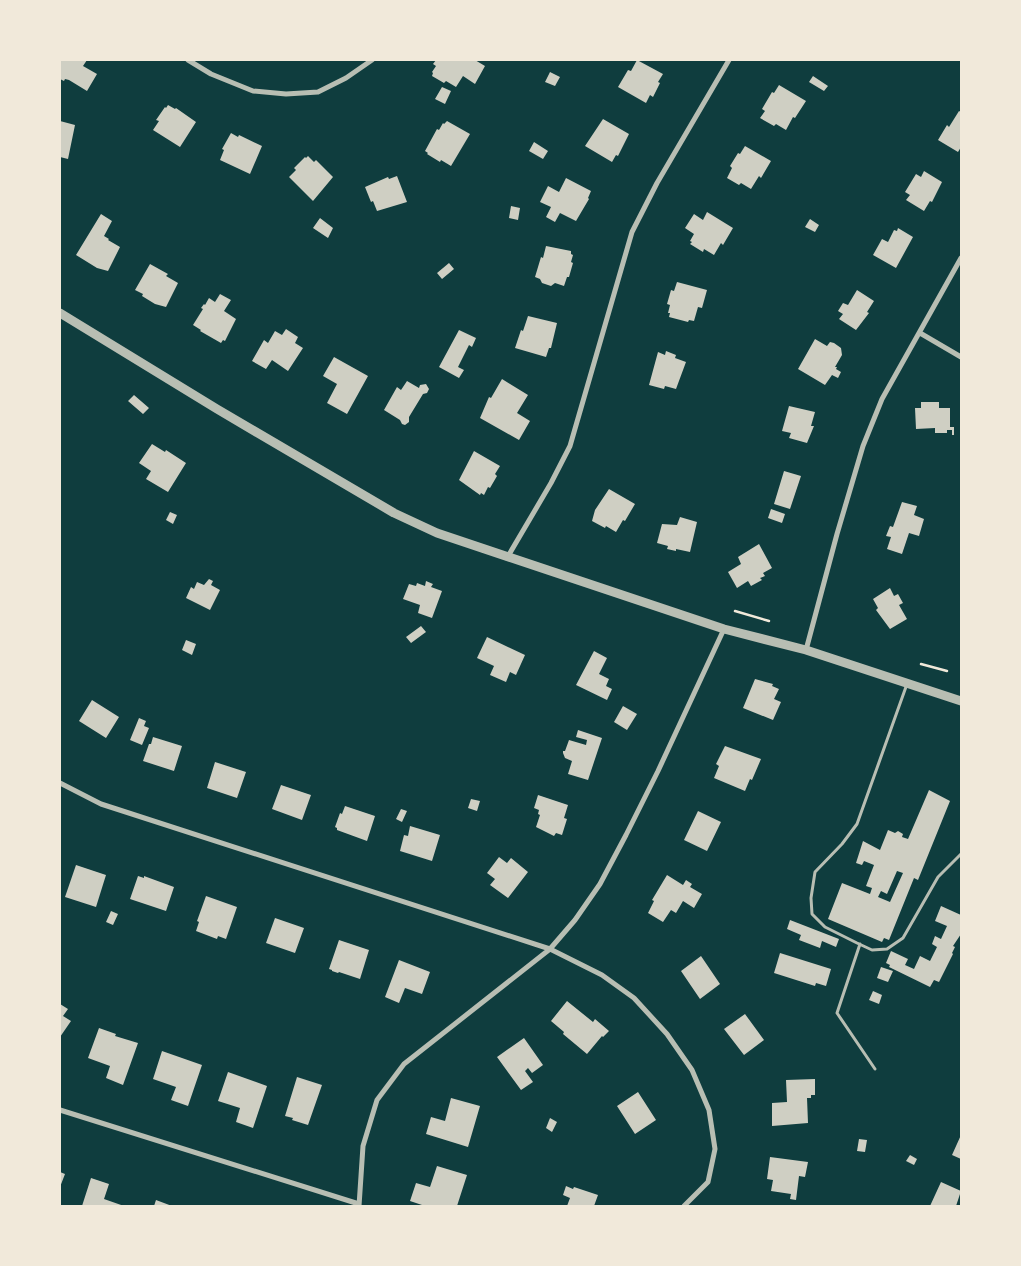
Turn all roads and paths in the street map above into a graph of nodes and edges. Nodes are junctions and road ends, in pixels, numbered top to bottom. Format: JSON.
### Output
{"nodes":[{"id":1,"x":188,"y":60,"type":"edge"},
{"id":2,"x":372,"y":60,"type":"edge"},
{"id":3,"x":729,"y":60,"type":"edge"},
{"id":4,"x":961,"y":258,"type":"edge"},
{"id":5,"x":60,"y":313,"type":"edge"},
{"id":6,"x":920,"y":332,"type":"junction"},
{"id":7,"x":961,"y":357,"type":"edge"},
{"id":8,"x":507,"y":558,"type":"junction"},
{"id":9,"x":735,"y":611,"type":"dead end"},
{"id":10,"x":769,"y":621,"type":"dead end"},
{"id":11,"x":724,"y":628,"type":"junction"},
{"id":12,"x":806,"y":650,"type":"junction"},
{"id":13,"x":921,"y":664,"type":"dead end"},
{"id":14,"x":947,"y":671,"type":"dead end"},
{"id":15,"x":907,"y":684,"type":"junction"},
{"id":16,"x":961,"y":701,"type":"edge"},
{"id":17,"x":60,"y":783,"type":"edge"},
{"id":18,"x":961,"y":854,"type":"edge"},
{"id":19,"x":860,"y":944,"type":"junction"},
{"id":20,"x":550,"y":949,"type":"junction"},
{"id":21,"x":875,"y":1069,"type":"dead end"},
{"id":22,"x":60,"y":1110,"type":"edge"},
{"id":23,"x":359,"y":1205,"type":"edge"},
{"id":24,"x":684,"y":1206,"type":"edge"}],
"edges":[{"from":1,"to":2,"type":"street"},
{"from":3,"to":8,"type":"street"},
{"from":4,"to":6,"type":"street"},
{"from":5,"to":8,"type":"street"},
{"from":6,"to":7,"type":"street"},
{"from":6,"to":12,"type":"street"},
{"from":8,"to":11,"type":"street"},
{"from":9,"to":10,"type":"path"},
{"from":11,"to":12,"type":"street"},
{"from":11,"to":20,"type":"street"},
{"from":12,"to":15,"type":"street"},
{"from":13,"to":14,"type":"path"},
{"from":15,"to":16,"type":"street"},
{"from":15,"to":19,"type":"lane"},
{"from":17,"to":20,"type":"street"},
{"from":18,"to":19,"type":"lane"},
{"from":19,"to":21,"type":"lane"},
{"from":20,"to":23,"type":"street"},
{"from":20,"to":24,"type":"street"},
{"from":22,"to":23,"type":"street"}]}
